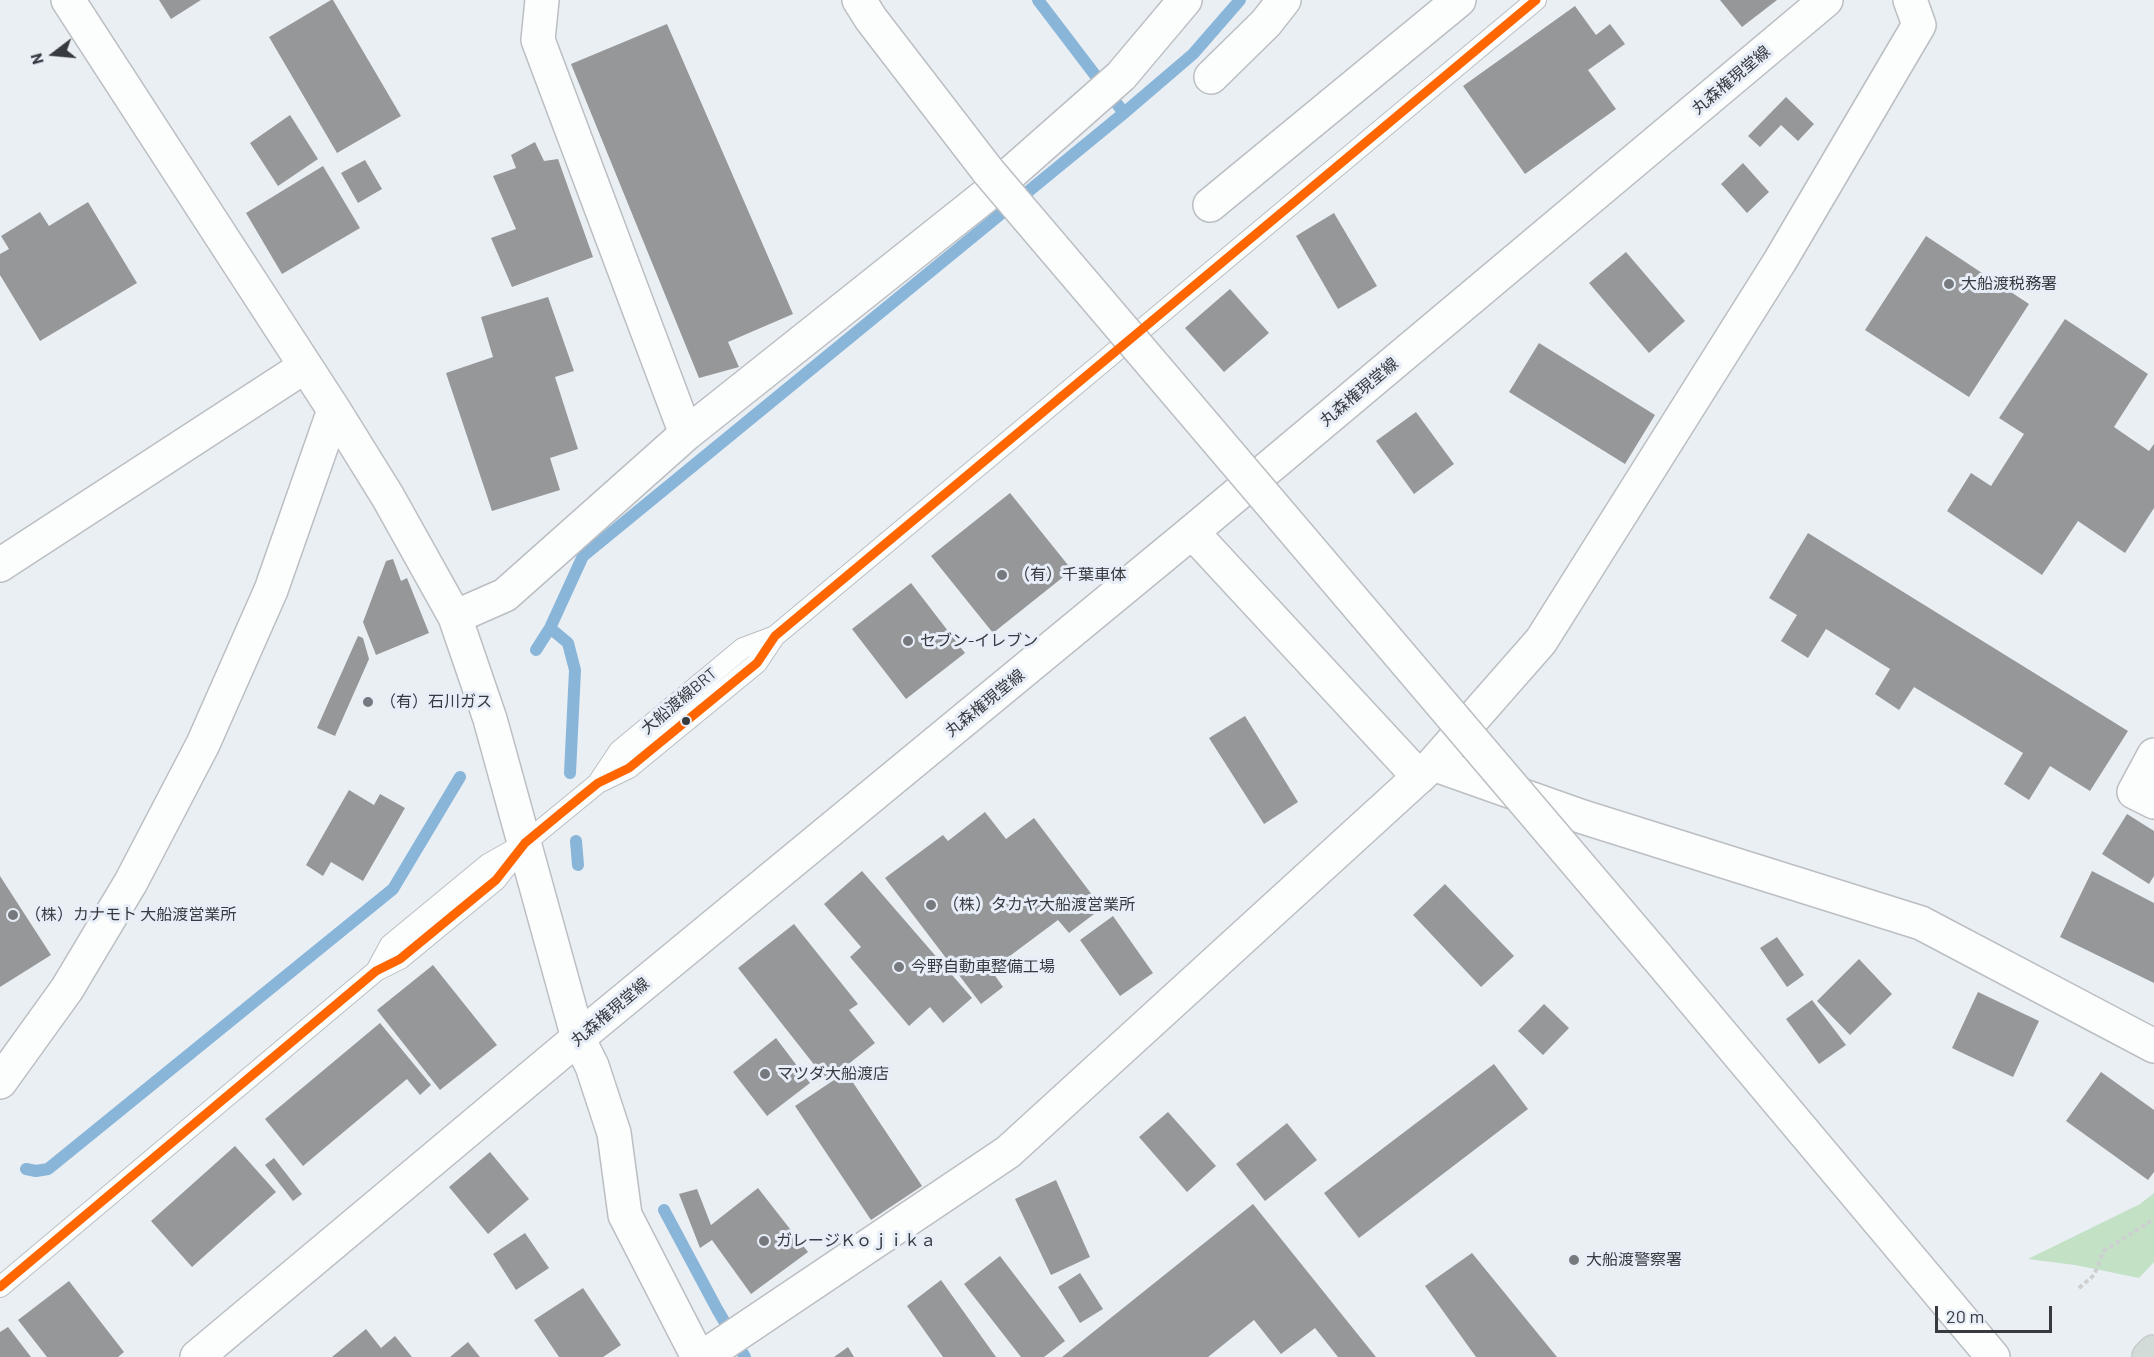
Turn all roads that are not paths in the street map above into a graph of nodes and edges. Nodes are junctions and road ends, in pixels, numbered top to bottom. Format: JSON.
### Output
{"nodes":[{"id":1,"x":68,"y":0,"type":"edge"},
{"id":2,"x":542,"y":0,"type":"edge"},
{"id":3,"x":859,"y":0,"type":"edge"},
{"id":4,"x":1185,"y":0,"type":"edge"},
{"id":5,"x":1284,"y":0,"type":"edge"},
{"id":6,"x":1458,"y":0,"type":"edge"},
{"id":7,"x":1536,"y":0,"type":"edge"},
{"id":8,"x":1826,"y":0,"type":"edge"},
{"id":9,"x":1910,"y":0,"type":"edge"},
{"id":10,"x":1211,"y":77,"type":"dead end"},
{"id":11,"x":1210,"y":205,"type":"dead end"},
{"id":12,"x":304,"y":367,"type":"junction"},
{"id":13,"x":334,"y":410,"type":"junction"},
{"id":14,"x":686,"y":434,"type":"junction"},
{"id":15,"x":1192,"y":532,"type":"junction"},
{"id":16,"x":0,"y":565,"type":"edge"},
{"id":17,"x":455,"y":617,"type":"junction"},
{"id":18,"x":2154,"y":755,"type":"edge"},
{"id":19,"x":1426,"y":770,"type":"junction"},
{"id":20,"x":2154,"y":802,"type":"edge"},
{"id":21,"x":525,"y":843,"type":"junction"},
{"id":22,"x":578,"y":1038,"type":"junction"},
{"id":23,"x":2154,"y":1046,"type":"edge"},
{"id":24,"x":0,"y":1082,"type":"edge"},
{"id":25,"x":0,"y":1287,"type":"edge"},
{"id":26,"x":717,"y":1347,"type":"edge"},
{"id":27,"x":2154,"y":1352,"type":"edge"},
{"id":28,"x":197,"y":1357,"type":"edge"},
{"id":29,"x":1993,"y":1357,"type":"edge"},
{"id":30,"x":2149,"y":1357,"type":"edge"}],
"edges":[{"from":1,"to":12,"type":"street"},
{"from":2,"to":14,"type":"street"},
{"from":3,"to":29,"type":"street","bridge":true},
{"from":4,"to":14,"type":"street"},
{"from":5,"to":10,"type":"street"},
{"from":6,"to":11,"type":"street"},
{"from":7,"to":21,"type":"lane","name":"大船渡線BRT"},
{"from":8,"to":15,"type":"street","name":"丸森権現堂線"},
{"from":9,"to":19,"type":"street"},
{"from":12,"to":13,"type":"street"},
{"from":12,"to":16,"type":"street"},
{"from":13,"to":17,"type":"street"},
{"from":13,"to":24,"type":"street"},
{"from":14,"to":17,"type":"street"},
{"from":15,"to":19,"type":"street"},
{"from":15,"to":22,"type":"street","name":"丸森権現堂線"},
{"from":17,"to":21,"type":"street"},
{"from":18,"to":20,"type":"street"},
{"from":19,"to":23,"type":"street"},
{"from":19,"to":26,"type":"street"},
{"from":21,"to":22,"type":"street"},
{"from":21,"to":25,"type":"lane","name":"大船渡線BRT"},
{"from":22,"to":26,"type":"street"},
{"from":22,"to":28,"type":"street","name":"丸森権現堂線"},
{"from":27,"to":30,"type":"highway"}]}
